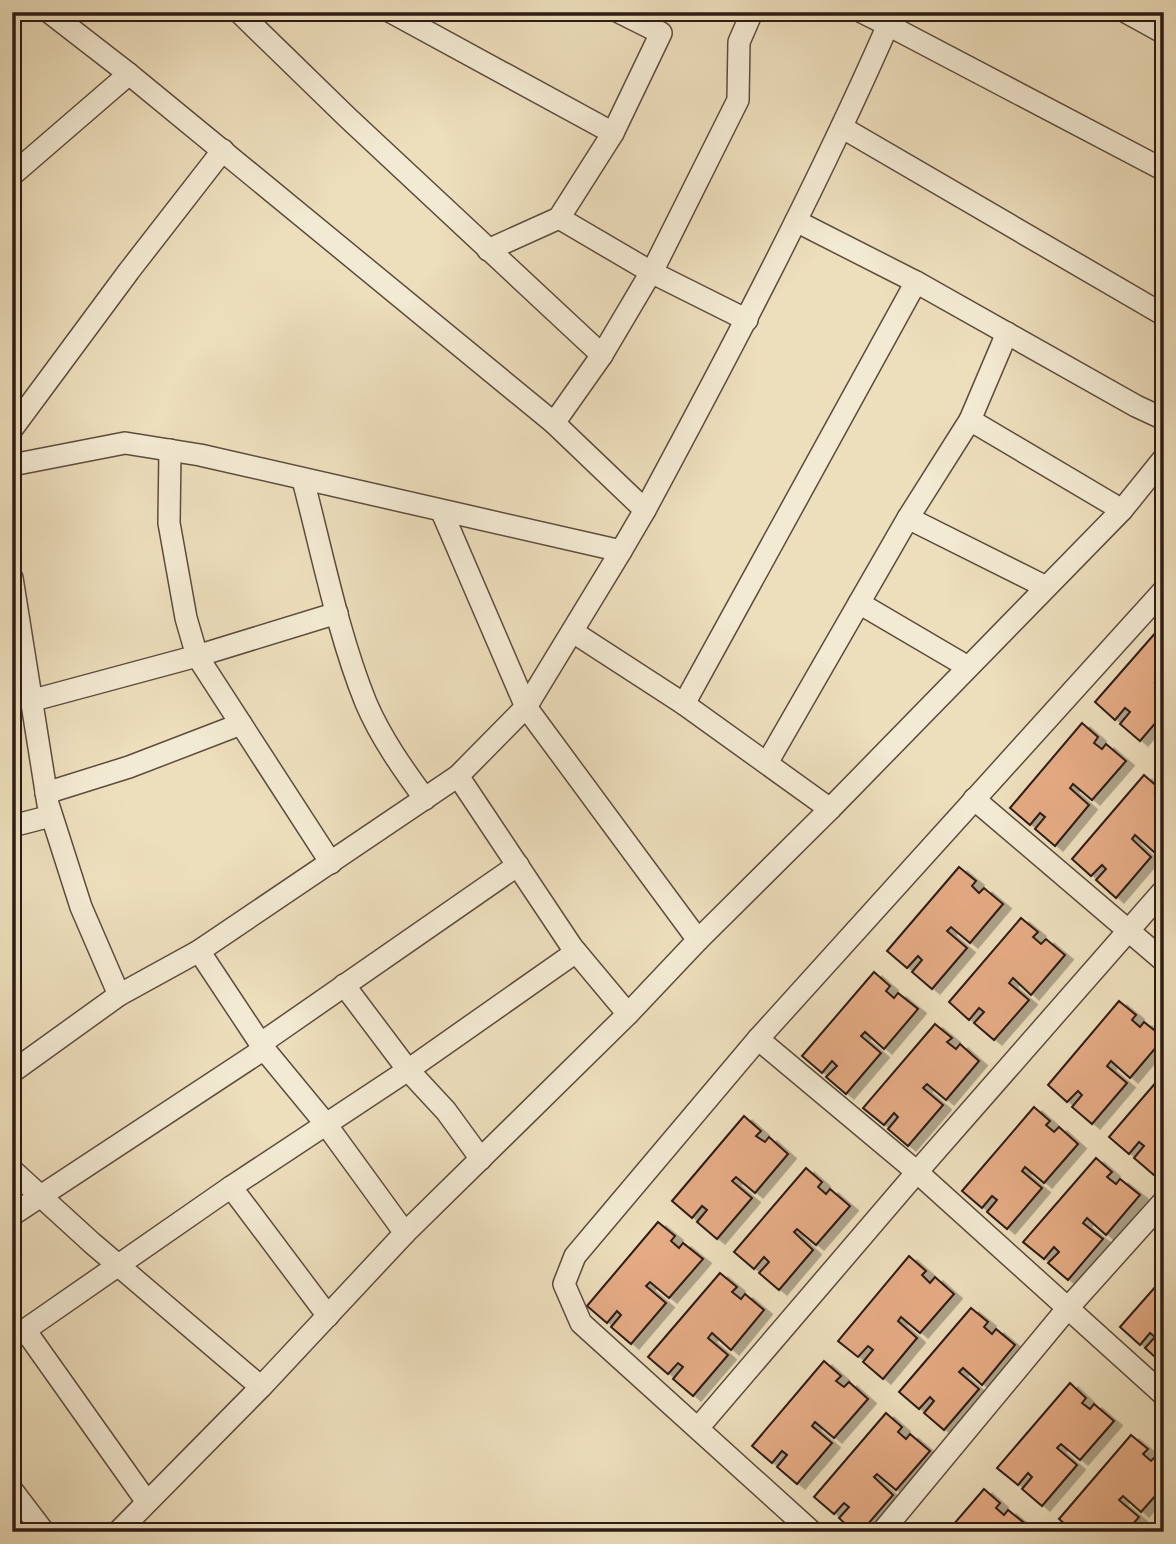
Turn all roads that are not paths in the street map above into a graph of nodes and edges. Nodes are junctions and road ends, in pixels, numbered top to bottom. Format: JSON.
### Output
{"nodes":[{"id":1,"x":49,"y":12,"type":"edge"},
{"id":2,"x":239,"y":12,"type":"edge"},
{"id":3,"x":391,"y":12,"type":"edge"},
{"id":4,"x":752,"y":12,"type":"edge"},
{"id":5,"x":862,"y":12,"type":"edge"},
{"id":6,"x":1126,"y":12,"type":"edge"},
{"id":7,"x":628,"y":14,"type":"edge"},
{"id":8,"x":891,"y":19,"type":"edge"},
{"id":9,"x":1164,"y":33,"type":"edge"},
{"id":10,"x":129,"y":74,"type":"junction"},
{"id":11,"x":843,"y":128,"type":"junction"},
{"id":12,"x":613,"y":133,"type":"junction"},
{"id":13,"x":223,"y":150,"type":"junction"},
{"id":14,"x":1164,"y":170,"type":"edge"},
{"id":15,"x":12,"y":175,"type":"edge"},
{"id":16,"x":559,"y":218,"type":"junction"},
{"id":17,"x":796,"y":221,"type":"junction"},
{"id":18,"x":488,"y":250,"type":"junction"},
{"id":19,"x":651,"y":272,"type":"junction"},
{"id":20,"x":916,"y":282,"type":"junction"},
{"id":21,"x":1164,"y":315,"type":"edge"},
{"id":22,"x":747,"y":320,"type":"junction"},
{"id":23,"x":1007,"y":333,"type":"junction"},
{"id":24,"x":602,"y":355,"type":"junction"},
{"id":25,"x":1164,"y":419,"type":"edge"},
{"id":26,"x":970,"y":420,"type":"junction"},
{"id":27,"x":554,"y":423,"type":"junction"},
{"id":28,"x":12,"y":429,"type":"edge"},
{"id":29,"x":170,"y":450,"type":"junction"},
{"id":30,"x":1164,"y":458,"type":"edge"},
{"id":31,"x":12,"y":465,"type":"edge"},
{"id":32,"x":303,"y":480,"type":"junction"},
{"id":33,"x":645,"y":510,"type":"junction"},
{"id":34,"x":1122,"y":510,"type":"junction"},
{"id":35,"x":442,"y":512,"type":"junction"},
{"id":36,"x":908,"y":518,"type":"junction"},
{"id":37,"x":621,"y":551,"type":"junction"},
{"id":38,"x":12,"y":578,"type":"edge"},
{"id":39,"x":1046,"y":587,"type":"junction"},
{"id":40,"x":1164,"y":590,"type":"edge"},
{"id":41,"x":859,"y":603,"type":"junction"},
{"id":42,"x":337,"y":613,"type":"junction"},
{"id":43,"x":573,"y":632,"type":"junction"},
{"id":44,"x":197,"y":656,"type":"junction"},
{"id":45,"x":968,"y":667,"type":"junction"},
{"id":46,"x":30,"y":701,"type":"junction"},
{"id":47,"x":684,"y":704,"type":"junction"},
{"id":48,"x":526,"y":707,"type":"junction"},
{"id":49,"x":241,"y":724,"type":"junction"},
{"id":50,"x":767,"y":763,"type":"junction"},
{"id":51,"x":458,"y":776,"type":"junction"},
{"id":52,"x":46,"y":793,"type":"junction"},
{"id":53,"x":425,"y":799,"type":"junction"},
{"id":54,"x":974,"y":799,"type":"junction"},
{"id":55,"x":830,"y":808,"type":"junction"},
{"id":56,"x":51,"y":816,"type":"junction"},
{"id":57,"x":12,"y":826,"type":"edge"},
{"id":58,"x":331,"y":863,"type":"junction"},
{"id":59,"x":518,"y":866,"type":"junction"},
{"id":60,"x":1164,"y":890,"type":"edge"},
{"id":61,"x":1128,"y":931,"type":"junction"},
{"id":62,"x":698,"y":940,"type":"junction"},
{"id":63,"x":199,"y":951,"type":"junction"},
{"id":64,"x":576,"y":952,"type":"junction"},
{"id":65,"x":1164,"y":961,"type":"edge"},
{"id":66,"x":344,"y":985,"type":"junction"},
{"id":67,"x":118,"y":995,"type":"junction"},
{"id":68,"x":628,"y":1014,"type":"junction"},
{"id":69,"x":758,"y":1039,"type":"junction"},
{"id":70,"x":262,"y":1047,"type":"junction"},
{"id":71,"x":408,"y":1070,"type":"junction"},
{"id":72,"x":12,"y":1072,"type":"edge"},
{"id":73,"x":325,"y":1123,"type":"junction"},
{"id":74,"x":481,"y":1159,"type":"junction"},
{"id":75,"x":12,"y":1170,"type":"edge"},
{"id":76,"x":917,"y":1172,"type":"junction"},
{"id":77,"x":231,"y":1187,"type":"junction"},
{"id":78,"x":41,"y":1197,"type":"junction"},
{"id":79,"x":1164,"y":1201,"type":"edge"},
{"id":80,"x":12,"y":1215,"type":"edge"},
{"id":81,"x":405,"y":1233,"type":"junction"},
{"id":82,"x":117,"y":1265,"type":"junction"},
{"id":83,"x":1068,"y":1309,"type":"junction"},
{"id":84,"x":328,"y":1316,"type":"junction"},
{"id":85,"x":19,"y":1334,"type":"edge"},
{"id":86,"x":261,"y":1387,"type":"junction"},
{"id":87,"x":1164,"y":1395,"type":"edge"},
{"id":88,"x":698,"y":1428,"type":"junction"},
{"id":89,"x":12,"y":1489,"type":"edge"},
{"id":90,"x":147,"y":1502,"type":"junction"},
{"id":91,"x":44,"y":1532,"type":"edge"},
{"id":92,"x":118,"y":1532,"type":"edge"},
{"id":93,"x":813,"y":1532,"type":"edge"},
{"id":94,"x":882,"y":1532,"type":"edge"}],
"edges":[{"from":1,"to":10,"type":"street"},
{"from":2,"to":18,"type":"street"},
{"from":3,"to":12,"type":"street"},
{"from":4,"to":19,"type":"street"},
{"from":5,"to":8,"type":"street"},
{"from":6,"to":9,"type":"street"},
{"from":7,"to":12,"type":"street"},
{"from":8,"to":11,"type":"street"},
{"from":8,"to":14,"type":"street"},
{"from":10,"to":13,"type":"street"},
{"from":10,"to":15,"type":"street"},
{"from":11,"to":17,"type":"street"},
{"from":11,"to":21,"type":"street"},
{"from":12,"to":16,"type":"street"},
{"from":13,"to":27,"type":"street"},
{"from":13,"to":28,"type":"street"},
{"from":16,"to":18,"type":"street"},
{"from":16,"to":19,"type":"street"},
{"from":17,"to":20,"type":"street"},
{"from":17,"to":22,"type":"street"},
{"from":18,"to":24,"type":"street"},
{"from":19,"to":22,"type":"street"},
{"from":19,"to":24,"type":"street"},
{"from":20,"to":23,"type":"street"},
{"from":20,"to":47,"type":"street"},
{"from":22,"to":33,"type":"street"},
{"from":23,"to":25,"type":"street"},
{"from":23,"to":26,"type":"street"},
{"from":24,"to":27,"type":"street"},
{"from":26,"to":34,"type":"street"},
{"from":26,"to":36,"type":"street"},
{"from":27,"to":33,"type":"street"},
{"from":29,"to":31,"type":"street"},
{"from":29,"to":32,"type":"street"},
{"from":29,"to":44,"type":"street"},
{"from":30,"to":34,"type":"street"},
{"from":32,"to":35,"type":"street"},
{"from":32,"to":42,"type":"street"},
{"from":33,"to":37,"type":"street"},
{"from":34,"to":39,"type":"street"},
{"from":35,"to":37,"type":"street"},
{"from":35,"to":48,"type":"street"},
{"from":36,"to":39,"type":"street"},
{"from":36,"to":41,"type":"street"},
{"from":37,"to":43,"type":"street"},
{"from":38,"to":46,"type":"street"},
{"from":39,"to":45,"type":"street"},
{"from":40,"to":54,"type":"street"},
{"from":41,"to":45,"type":"street"},
{"from":41,"to":50,"type":"street"},
{"from":42,"to":44,"type":"street"},
{"from":42,"to":53,"type":"street"},
{"from":43,"to":47,"type":"street"},
{"from":43,"to":48,"type":"street"},
{"from":44,"to":46,"type":"street"},
{"from":44,"to":49,"type":"street"},
{"from":45,"to":55,"type":"street"},
{"from":46,"to":52,"type":"street"},
{"from":47,"to":50,"type":"street"},
{"from":48,"to":51,"type":"street"},
{"from":48,"to":62,"type":"street"},
{"from":49,"to":52,"type":"street"},
{"from":49,"to":58,"type":"street"},
{"from":50,"to":55,"type":"street"},
{"from":51,"to":53,"type":"street"},
{"from":51,"to":59,"type":"street"},
{"from":52,"to":56,"type":"street"},
{"from":53,"to":58,"type":"street"},
{"from":54,"to":61,"type":"street"},
{"from":54,"to":69,"type":"street"},
{"from":55,"to":62,"type":"street"},
{"from":56,"to":57,"type":"street"},
{"from":56,"to":67,"type":"street"},
{"from":58,"to":63,"type":"street"},
{"from":59,"to":64,"type":"street"},
{"from":59,"to":66,"type":"street"},
{"from":60,"to":61,"type":"street"},
{"from":61,"to":65,"type":"street"},
{"from":61,"to":76,"type":"street"},
{"from":62,"to":68,"type":"street"},
{"from":63,"to":67,"type":"street"},
{"from":63,"to":70,"type":"street"},
{"from":64,"to":68,"type":"street"},
{"from":64,"to":71,"type":"street"},
{"from":66,"to":70,"type":"street"},
{"from":66,"to":71,"type":"street"},
{"from":67,"to":72,"type":"street"},
{"from":68,"to":74,"type":"street"},
{"from":69,"to":76,"type":"street"},
{"from":69,"to":88,"type":"street"},
{"from":70,"to":73,"type":"street"},
{"from":70,"to":78,"type":"street"},
{"from":71,"to":73,"type":"street"},
{"from":71,"to":74,"type":"street"},
{"from":73,"to":77,"type":"street"},
{"from":73,"to":81,"type":"street"},
{"from":74,"to":81,"type":"street"},
{"from":75,"to":78,"type":"street"},
{"from":76,"to":83,"type":"street"},
{"from":76,"to":88,"type":"street"},
{"from":77,"to":82,"type":"street"},
{"from":77,"to":84,"type":"street"},
{"from":78,"to":80,"type":"street"},
{"from":78,"to":82,"type":"street"},
{"from":79,"to":83,"type":"street"},
{"from":81,"to":84,"type":"street"},
{"from":82,"to":85,"type":"street"},
{"from":82,"to":86,"type":"street"},
{"from":83,"to":87,"type":"street"},
{"from":83,"to":94,"type":"street"},
{"from":84,"to":86,"type":"street"},
{"from":85,"to":90,"type":"street"},
{"from":86,"to":90,"type":"street"},
{"from":88,"to":93,"type":"street"},
{"from":89,"to":91,"type":"street"},
{"from":90,"to":92,"type":"street"}]}
